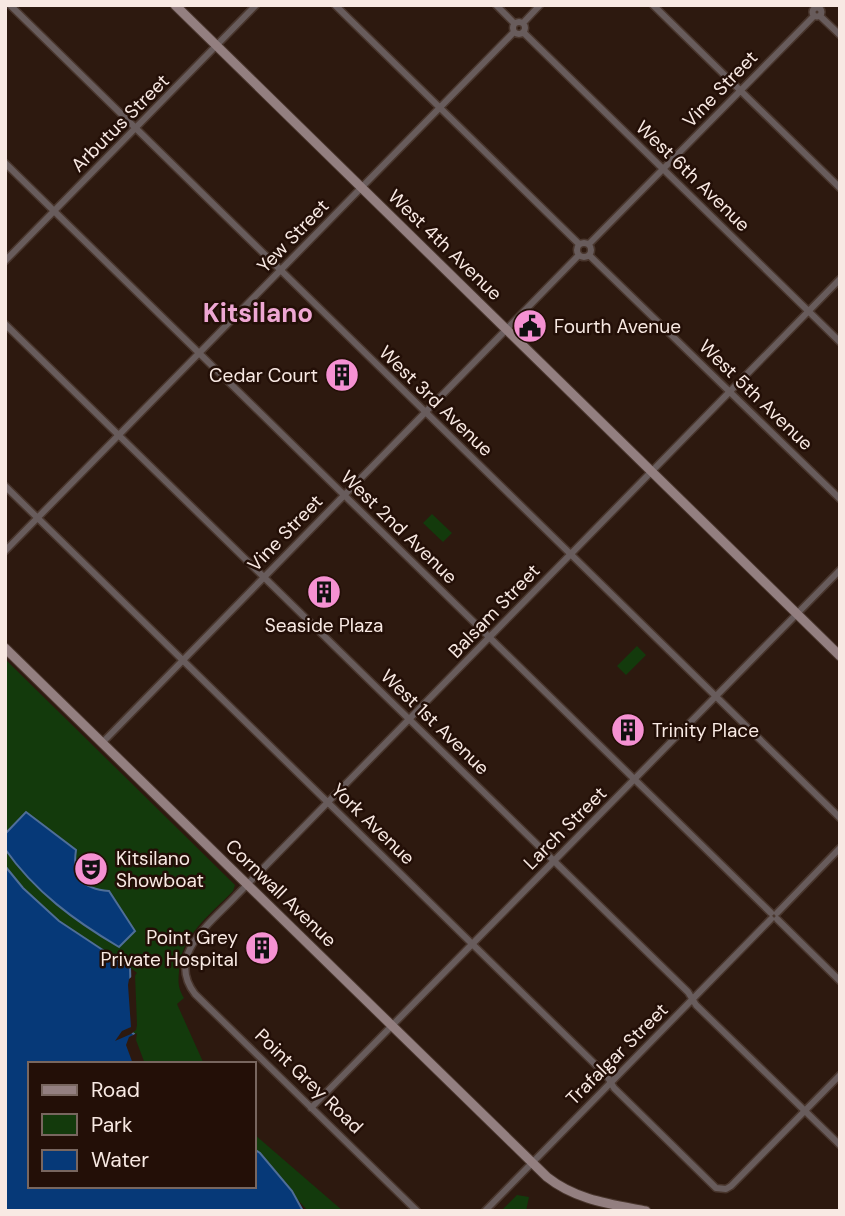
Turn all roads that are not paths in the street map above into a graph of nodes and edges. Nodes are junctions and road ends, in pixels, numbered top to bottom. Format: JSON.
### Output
{"nodes":[{"id":1,"x":10,"y":5,"type":"edge"},
{"id":2,"x":175,"y":5,"type":"edge"},
{"id":3,"x":256,"y":5,"type":"edge"},
{"id":4,"x":335,"y":5,"type":"edge"},
{"id":5,"x":496,"y":5,"type":"edge"},
{"id":6,"x":540,"y":5,"type":"edge"},
{"id":7,"x":653,"y":5,"type":"edge"},
{"id":8,"x":817,"y":10,"type":"edge"},
{"id":9,"x":514,"y":23,"type":"junction"},
{"id":10,"x":523,"y":23,"type":"junction"},
{"id":11,"x":514,"y":32,"type":"junction"},
{"id":12,"x":523,"y":32,"type":"junction"},
{"id":13,"x":840,"y":35,"type":"edge"},
{"id":14,"x":217,"y":47,"type":"junction"},
{"id":15,"x":740,"y":91,"type":"junction"},
{"id":16,"x":440,"y":108,"type":"junction"},
{"id":17,"x":136,"y":128,"type":"junction"},
{"id":18,"x":5,"y":163,"type":"edge"},
{"id":19,"x":663,"y":169,"type":"junction"},
{"id":20,"x":361,"y":188,"type":"junction"},
{"id":21,"x":840,"y":188,"type":"edge"},
{"id":22,"x":54,"y":211,"type":"junction"},
{"id":23,"x":579,"y":244,"type":"junction"},
{"id":24,"x":589,"y":244,"type":"junction"},
{"id":25,"x":579,"y":255,"type":"junction"},
{"id":26,"x":589,"y":255,"type":"junction"},
{"id":27,"x":5,"y":261,"type":"edge"},
{"id":28,"x":281,"y":270,"type":"junction"},
{"id":29,"x":840,"y":279,"type":"edge"},
{"id":30,"x":808,"y":311,"type":"junction"},
{"id":31,"x":5,"y":324,"type":"edge"},
{"id":32,"x":506,"y":330,"type":"junction"},
{"id":33,"x":840,"y":342,"type":"edge"},
{"id":34,"x":199,"y":353,"type":"junction"},
{"id":35,"x":730,"y":392,"type":"junction"},
{"id":36,"x":425,"y":412,"type":"junction"},
{"id":37,"x":119,"y":435,"type":"junction"},
{"id":38,"x":652,"y":472,"type":"junction"},
{"id":39,"x":5,"y":486,"type":"edge"},
{"id":40,"x":344,"y":495,"type":"junction"},
{"id":41,"x":840,"y":499,"type":"edge"},
{"id":42,"x":38,"y":518,"type":"junction"},
{"id":43,"x":5,"y":551,"type":"edge"},
{"id":44,"x":571,"y":554,"type":"junction"},
{"id":45,"x":840,"y":570,"type":"edge"},
{"id":46,"x":264,"y":576,"type":"junction"},
{"id":47,"x":797,"y":614,"type":"junction"},
{"id":48,"x":490,"y":637,"type":"junction"},
{"id":49,"x":5,"y":648,"type":"edge"},
{"id":50,"x":840,"y":656,"type":"edge"},
{"id":51,"x":182,"y":660,"type":"junction"},
{"id":52,"x":716,"y":697,"type":"junction"},
{"id":53,"x":410,"y":719,"type":"junction"},
{"id":54,"x":102,"y":743,"type":"junction"},
{"id":55,"x":634,"y":780,"type":"junction"},
{"id":56,"x":328,"y":802,"type":"junction"},
{"id":57,"x":840,"y":818,"type":"edge"},
{"id":58,"x":840,"y":848,"type":"edge"},
{"id":59,"x":554,"y":861,"type":"junction"},
{"id":60,"x":248,"y":885,"type":"junction"},
{"id":61,"x":774,"y":916,"type":"junction"},
{"id":62,"x":474,"y":944,"type":"junction"},
{"id":63,"x":185,"y":971,"type":"joint"},
{"id":64,"x":840,"y":981,"type":"edge"},
{"id":65,"x":693,"y":1000,"type":"junction"},
{"id":66,"x":392,"y":1026,"type":"junction"},
{"id":67,"x":840,"y":1075,"type":"edge"},
{"id":68,"x":611,"y":1082,"type":"junction"},
{"id":69,"x":312,"y":1108,"type":"junction"},
{"id":70,"x":804,"y":1111,"type":"junction"},
{"id":71,"x":840,"y":1145,"type":"edge"},
{"id":72,"x":532,"y":1163,"type":"junction"},
{"id":73,"x":417,"y":1211,"type":"edge"},
{"id":74,"x":485,"y":1211,"type":"edge"},
{"id":75,"x":646,"y":1211,"type":"edge"}],
"edges":[{"from":1,"to":17,"type":"street","name":"West 3rd Avenue"},
{"from":2,"to":14,"type":"main road","name":"West 4th Avenue"},
{"from":3,"to":14,"type":"street","name":"Arbutus Street"},
{"from":4,"to":16,"type":"street"},
{"from":5,"to":9,"type":"street"},
{"from":6,"to":10,"type":"street"},
{"from":7,"to":15,"type":"street"},
{"from":8,"to":13,"type":"street"},
{"from":8,"to":15,"type":"street","name":"Vine Street"},
{"from":9,"to":10,"type":"street"},
{"from":9,"to":11,"type":"street"},
{"from":10,"to":12,"type":"street"},
{"from":11,"to":12,"type":"street"},
{"from":11,"to":16,"type":"street","name":"Yew Street"},
{"from":12,"to":19,"type":"street","name":"West 6th Avenue"},
{"from":14,"to":17,"type":"street","name":"Arbutus Street"},
{"from":14,"to":20,"type":"main road","name":"West 4th Avenue"},
{"from":15,"to":19,"type":"street","name":"Vine Street"},
{"from":15,"to":21,"type":"street"},
{"from":16,"to":20,"type":"street","name":"Yew Street"},
{"from":16,"to":23,"type":"street"},
{"from":17,"to":22,"type":"street","name":"Arbutus Street"},
{"from":17,"to":28,"type":"street","name":"West 3rd Avenue"},
{"from":18,"to":22,"type":"street","name":"West 2nd Avenue"},
{"from":19,"to":24,"type":"street","name":"Vine Street"},
{"from":19,"to":30,"type":"street","name":"West 6th Avenue"},
{"from":20,"to":28,"type":"street","name":"Yew Street"},
{"from":20,"to":32,"type":"main road","name":"West 4th Avenue"},
{"from":22,"to":27,"type":"street","name":"Arbutus Street"},
{"from":22,"to":34,"type":"street","name":"West 2nd Avenue"},
{"from":23,"to":24,"type":"street"},
{"from":23,"to":25,"type":"street"},
{"from":24,"to":26,"type":"street"},
{"from":25,"to":26,"type":"street"},
{"from":25,"to":32,"type":"street","name":"Vine Street"},
{"from":26,"to":35,"type":"street","name":"West 5th Avenue"},
{"from":28,"to":34,"type":"street","name":"Yew Street"},
{"from":28,"to":36,"type":"street","name":"West 3rd Avenue"},
{"from":29,"to":30,"type":"street","name":"Balsam Street"},
{"from":30,"to":33,"type":"street","name":"West 6th Avenue"},
{"from":30,"to":35,"type":"street","name":"Balsam Street"},
{"from":31,"to":37,"type":"street","name":"West 1st Avenue"},
{"from":32,"to":36,"type":"street","name":"Vine Street"},
{"from":32,"to":38,"type":"main road","name":"West 4th Avenue"},
{"from":34,"to":37,"type":"street","name":"Yew Street"},
{"from":34,"to":40,"type":"street","name":"West 2nd Avenue"},
{"from":35,"to":38,"type":"street","name":"Balsam Street"},
{"from":35,"to":41,"type":"street","name":"West 5th Avenue"},
{"from":36,"to":40,"type":"street","name":"Vine Street"},
{"from":36,"to":44,"type":"street","name":"West 3rd Avenue"},
{"from":37,"to":42,"type":"street","name":"Yew Street"},
{"from":37,"to":46,"type":"street","name":"West 1st Avenue"},
{"from":38,"to":44,"type":"street","name":"Balsam Street"},
{"from":38,"to":47,"type":"main road","name":"West 4th Avenue"},
{"from":39,"to":42,"type":"street","name":"York Avenue"},
{"from":40,"to":46,"type":"street","name":"Vine Street"},
{"from":40,"to":48,"type":"street","name":"West 2nd Avenue"},
{"from":42,"to":43,"type":"street","name":"Yew Street"},
{"from":42,"to":51,"type":"street","name":"York Avenue"},
{"from":44,"to":48,"type":"street","name":"Balsam Street"},
{"from":44,"to":52,"type":"street","name":"West 3rd Avenue"},
{"from":45,"to":47,"type":"street","name":"Larch Street"},
{"from":46,"to":51,"type":"street","name":"Vine Street"},
{"from":46,"to":53,"type":"street","name":"West 1st Avenue"},
{"from":47,"to":50,"type":"main road","name":"West 4th Avenue"},
{"from":47,"to":52,"type":"street","name":"Larch Street"},
{"from":48,"to":53,"type":"street","name":"Balsam Street"},
{"from":48,"to":55,"type":"street","name":"West 2nd Avenue"},
{"from":49,"to":54,"type":"main road","name":"Cornwall Avenue"},
{"from":51,"to":54,"type":"street","name":"Vine Street"},
{"from":51,"to":56,"type":"street","name":"York Avenue"},
{"from":52,"to":55,"type":"street","name":"Larch Street"},
{"from":52,"to":57,"type":"street","name":"West 3rd Avenue"},
{"from":53,"to":56,"type":"street","name":"Balsam Street"},
{"from":53,"to":59,"type":"street","name":"West 1st Avenue"},
{"from":54,"to":60,"type":"main road","name":"Cornwall Avenue"},
{"from":55,"to":59,"type":"street","name":"Larch Street"},
{"from":55,"to":61,"type":"street","name":"West 2nd Avenue"},
{"from":56,"to":60,"type":"street","name":"Balsam Street"},
{"from":56,"to":62,"type":"street","name":"York Avenue"},
{"from":58,"to":61,"type":"street","name":"Trafalgar Street"},
{"from":59,"to":62,"type":"street","name":"Larch Street"},
{"from":59,"to":65,"type":"street","name":"West 1st Avenue"},
{"from":60,"to":63,"type":"street","name":"Balsam Street"},
{"from":60,"to":66,"type":"main road","name":"Cornwall Avenue"},
{"from":61,"to":64,"type":"street","name":"West 2nd Avenue"},
{"from":61,"to":65,"type":"street","name":"Trafalgar Street"},
{"from":62,"to":66,"type":"street","name":"Larch Street"},
{"from":62,"to":68,"type":"street","name":"York Avenue"},
{"from":63,"to":69,"type":"street","name":"Point Grey Road"},
{"from":65,"to":68,"type":"street","name":"Trafalgar Street"},
{"from":65,"to":70,"type":"street","name":"West 1st Avenue"},
{"from":66,"to":69,"type":"street","name":"Larch Street"},
{"from":66,"to":72,"type":"main road","name":"Cornwall Avenue"},
{"from":67,"to":70,"type":"street"},
{"from":68,"to":70,"type":"street","name":"York Avenue"},
{"from":68,"to":72,"type":"street","name":"Trafalgar Street"},
{"from":69,"to":73,"type":"street","name":"Point Grey Road"},
{"from":70,"to":71,"type":"street","name":"West 1st Avenue"},
{"from":72,"to":74,"type":"street","name":"Trafalgar Street"},
{"from":72,"to":75,"type":"main road"}]}
